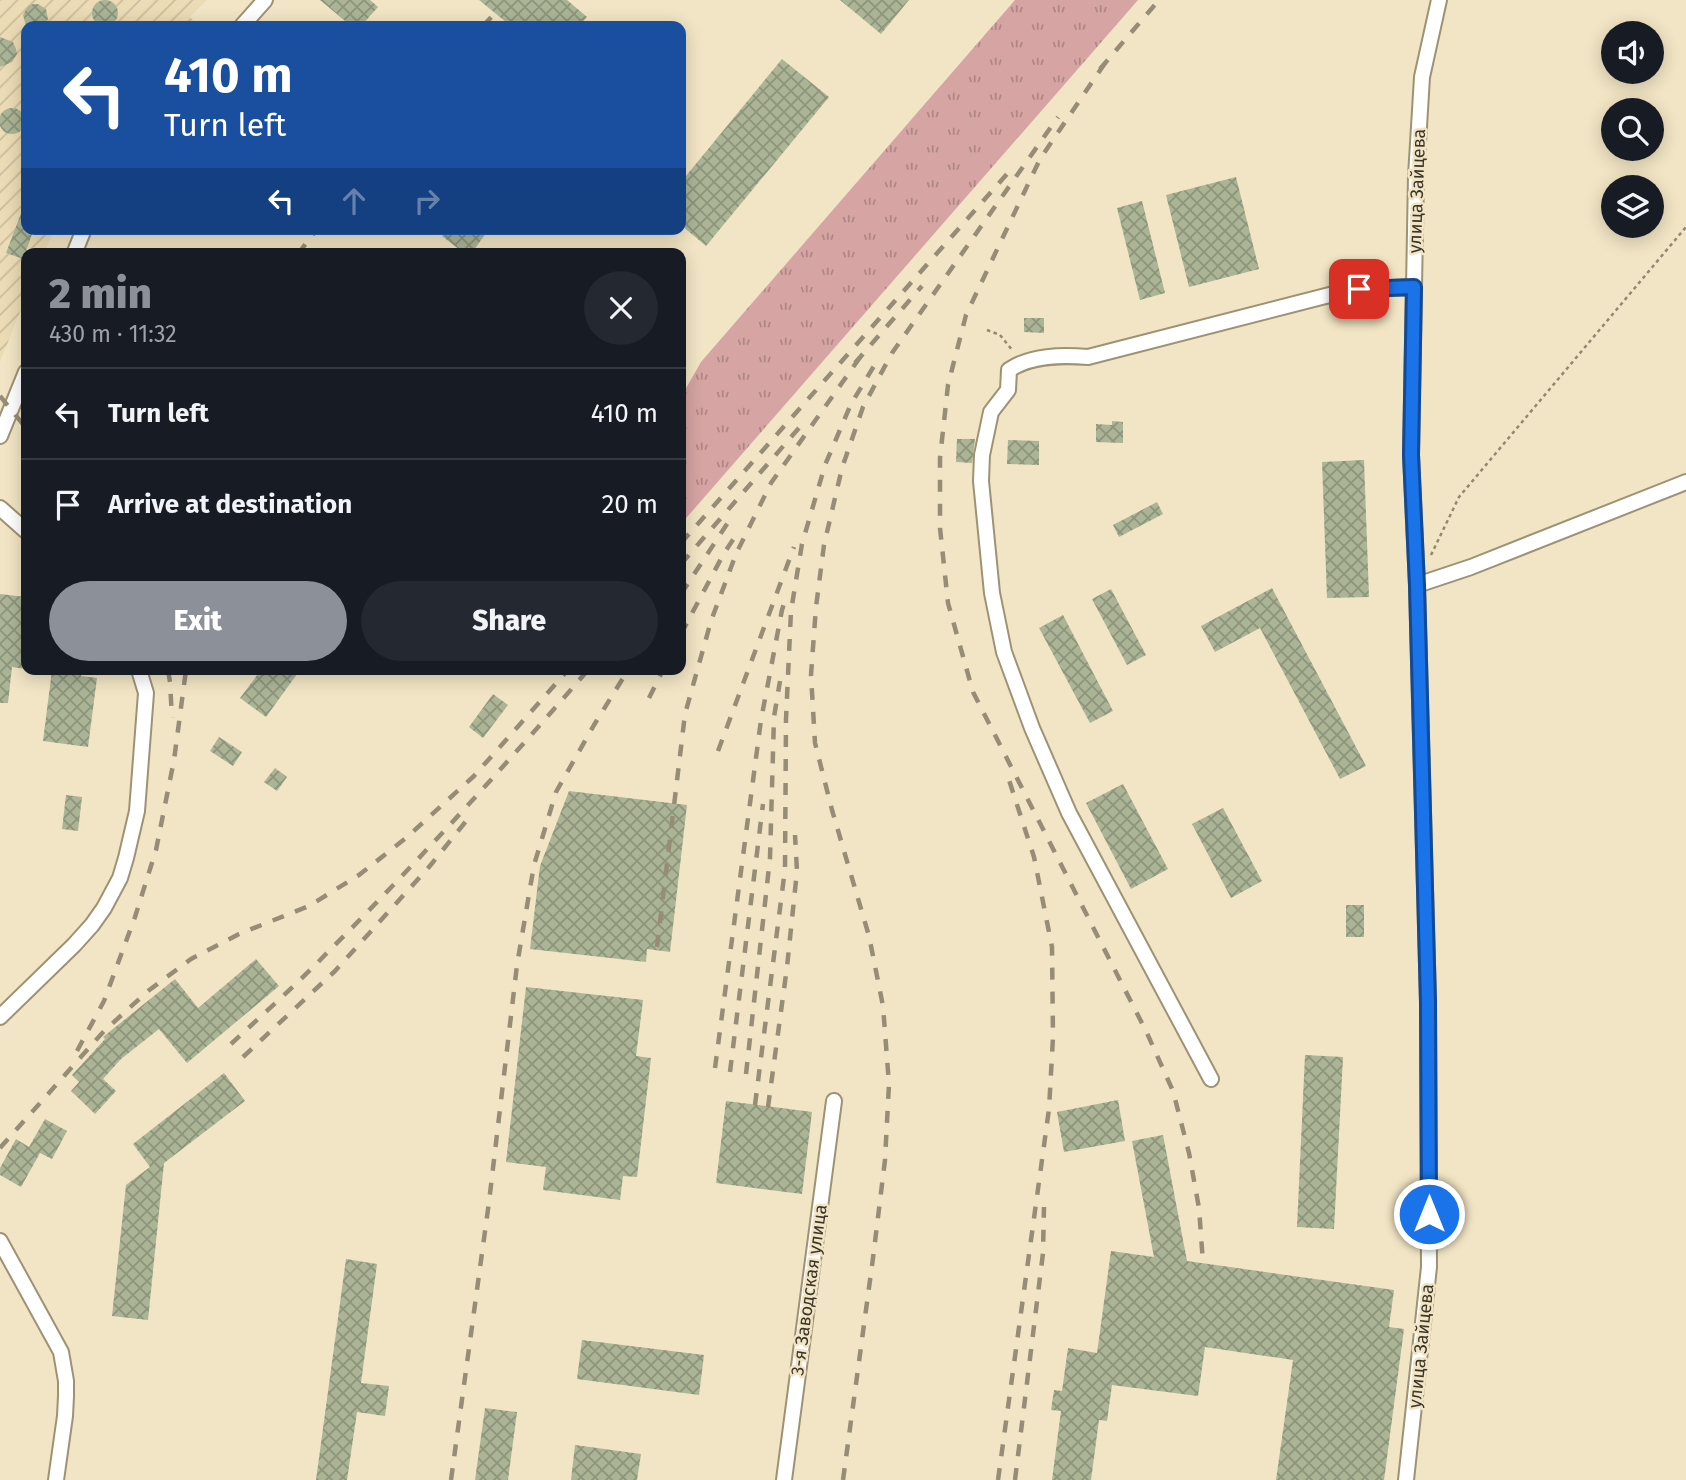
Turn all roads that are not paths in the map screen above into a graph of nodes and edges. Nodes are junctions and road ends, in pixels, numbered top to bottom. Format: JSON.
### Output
{"nodes":[{"id":1,"x":265,"y":0,"type":"edge"},
{"id":2,"x":1438,"y":0,"type":"edge"},
{"id":3,"x":246,"y":21,"type":"edge"},
{"id":4,"x":1414,"y":287,"type":"junction"},
{"id":5,"x":21,"y":384,"type":"edge"},
{"id":6,"x":0,"y":436,"type":"edge"},
{"id":7,"x":1686,"y":482,"type":"edge"},
{"id":8,"x":0,"y":508,"type":"edge"},
{"id":9,"x":21,"y":527,"type":"edge"},
{"id":10,"x":1417,"y":585,"type":"junction"},
{"id":11,"x":141,"y":675,"type":"edge"},
{"id":12,"x":0,"y":1017,"type":"edge"},
{"id":13,"x":1211,"y":1079,"type":"dead end"},
{"id":14,"x":834,"y":1101,"type":"dead end"},
{"id":15,"x":0,"y":1241,"type":"edge"},
{"id":16,"x":56,"y":1480,"type":"edge"},
{"id":17,"x":784,"y":1480,"type":"edge"},
{"id":18,"x":1406,"y":1480,"type":"edge"}],
"edges":[{"from":1,"to":3,"type":"street"},
{"from":2,"to":4,"type":"street","name":"улица Зайцева"},
{"from":4,"to":10,"type":"street","name":"улица Зайцева"},
{"from":4,"to":13,"type":"street"},
{"from":5,"to":6,"type":"street"},
{"from":7,"to":10,"type":"street"},
{"from":8,"to":9,"type":"street"},
{"from":10,"to":18,"type":"street","name":"улица Зайцева"},
{"from":11,"to":12,"type":"street"},
{"from":14,"to":17,"type":"street","name":"3-я Заводская улица"},
{"from":15,"to":16,"type":"street"}]}
